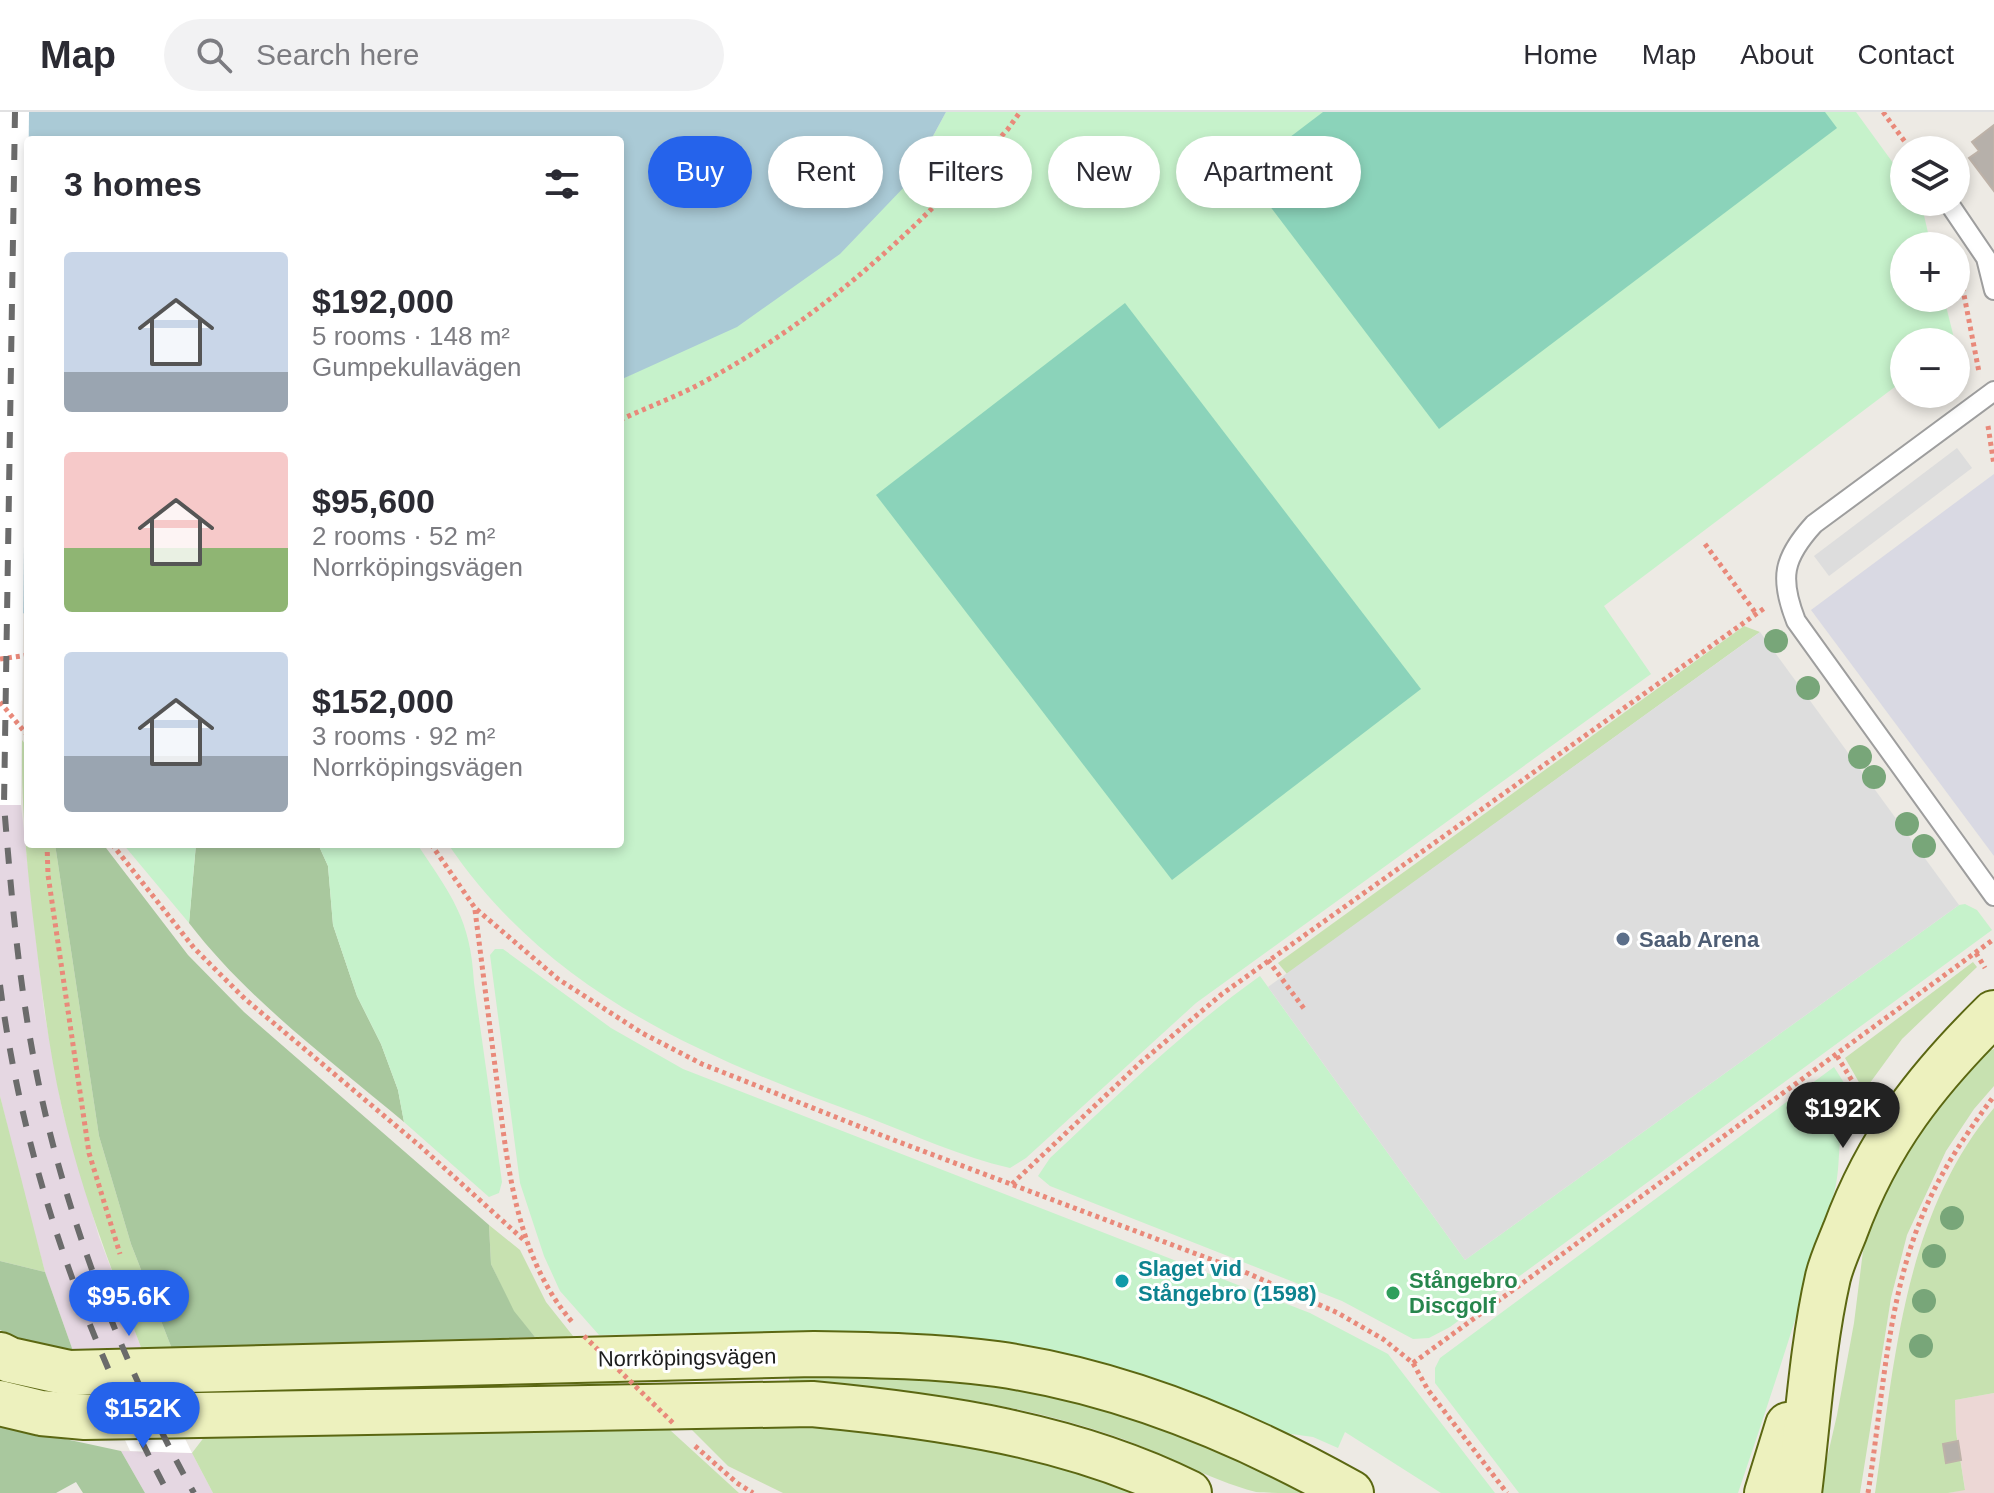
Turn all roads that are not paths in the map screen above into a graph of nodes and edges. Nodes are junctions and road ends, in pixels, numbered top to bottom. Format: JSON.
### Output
{"nodes":[{"id":1,"x":1958,"y":216,"type":"edge"},
{"id":2,"x":1994,"y":290,"type":"edge"},
{"id":3,"x":1989,"y":394,"type":"edge"},
{"id":4,"x":1994,"y":896,"type":"edge"},
{"id":5,"x":1994,"y":1013,"type":"edge"},
{"id":6,"x":1814,"y":1351,"type":"junction"},
{"id":7,"x":0,"y":1355,"type":"edge"},
{"id":8,"x":0,"y":1403,"type":"edge"},
{"id":9,"x":1189,"y":1493,"type":"edge"},
{"id":10,"x":1351,"y":1493,"type":"edge"},
{"id":11,"x":1767,"y":1493,"type":"edge"},
{"id":12,"x":1799,"y":1493,"type":"edge"}],
"edges":[{"from":1,"to":2,"type":"lane"},
{"from":3,"to":4,"type":"lane"},
{"from":5,"to":6,"type":"main road"},
{"from":6,"to":11,"type":"main road"},
{"from":6,"to":12,"type":"main road"},
{"from":7,"to":10,"type":"main road","name":"Norrköpingsvägen"},
{"from":8,"to":9,"type":"main road"}]}
